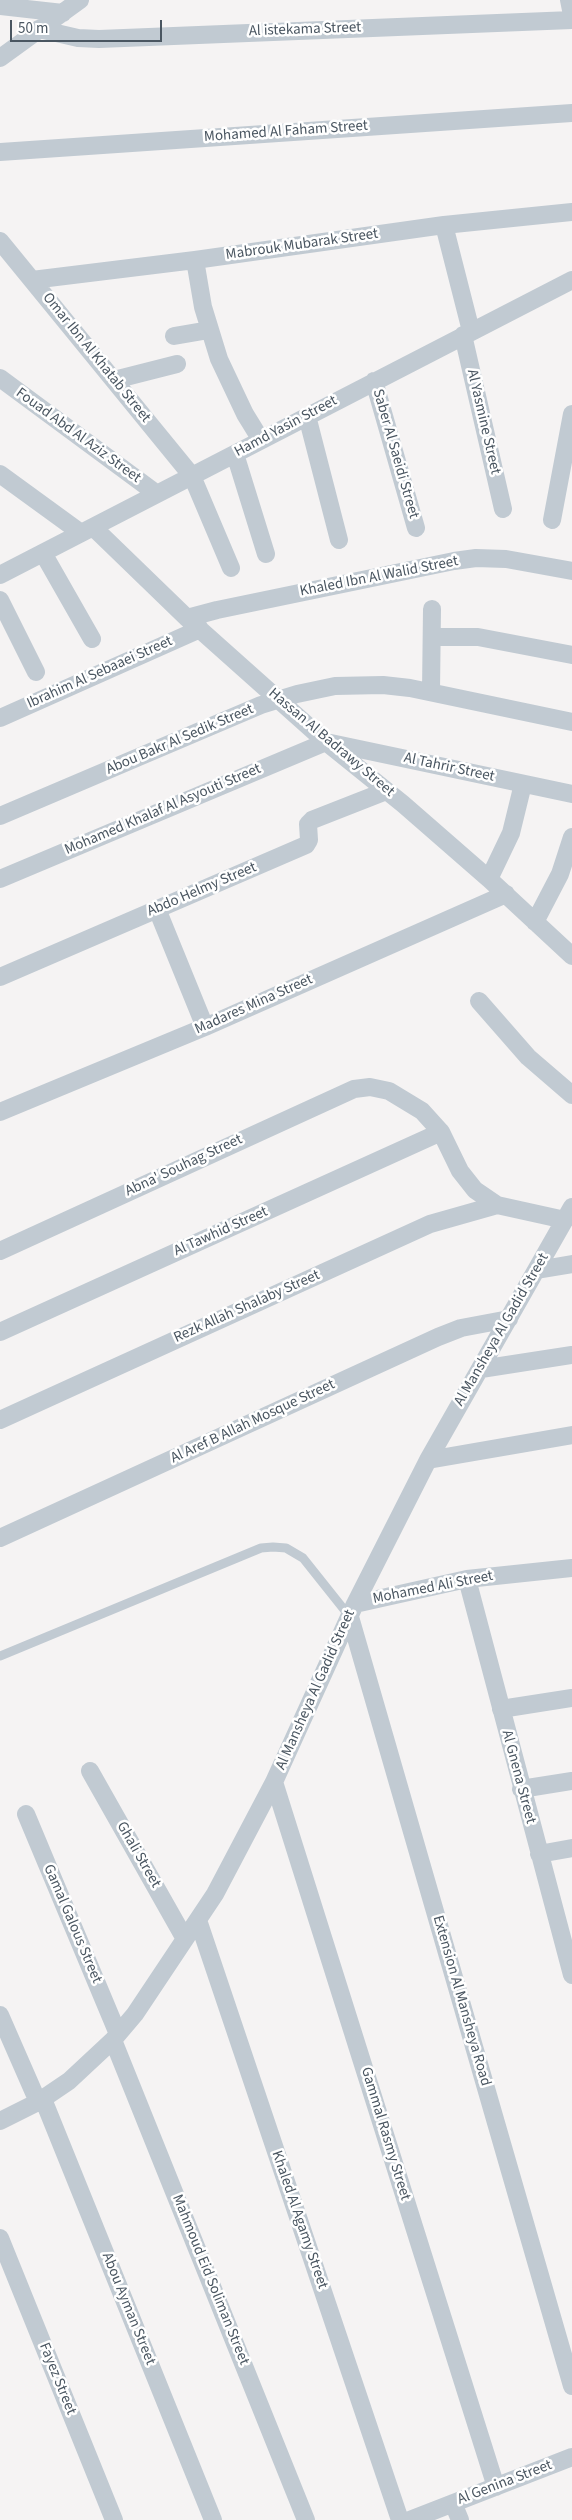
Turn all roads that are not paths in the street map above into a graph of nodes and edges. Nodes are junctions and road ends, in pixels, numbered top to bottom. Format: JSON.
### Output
{"nodes":[{"id":1,"x":80,"y":0,"type":"edge"},
{"id":2,"x":569,"y":0,"type":"edge"},
{"id":3,"x":0,"y":6,"type":"edge"},
{"id":4,"x":63,"y":12,"type":"junction"},
{"id":5,"x":572,"y":15,"type":"edge"},
{"id":6,"x":572,"y":20,"type":"edge"},
{"id":7,"x":39,"y":29,"type":"junction"},
{"id":8,"x":0,"y":58,"type":"edge"},
{"id":9,"x":572,"y":113,"type":"edge"},
{"id":10,"x":0,"y":152,"type":"edge"},
{"id":11,"x":572,"y":212,"type":"edge"},
{"id":12,"x":444,"y":225,"type":"junction"},
{"id":13,"x":1,"y":242,"type":"edge"},
{"id":14,"x":195,"y":260,"type":"junction"},
{"id":15,"x":32,"y":280,"type":"junction"},
{"id":16,"x":572,"y":280,"type":"edge"},
{"id":17,"x":209,"y":330,"type":"junction"},
{"id":18,"x":467,"y":333,"type":"junction"},
{"id":19,"x":174,"y":336,"type":"dead end"},
{"id":20,"x":177,"y":364,"type":"dead end"},
{"id":21,"x":0,"y":378,"type":"edge"},
{"id":22,"x":114,"y":380,"type":"junction"},
{"id":23,"x":374,"y":381,"type":"junction"},
{"id":24,"x":572,"y":414,"type":"edge"},
{"id":25,"x":307,"y":416,"type":"junction"},
{"id":26,"x":261,"y":440,"type":"junction"},
{"id":27,"x":235,"y":454,"type":"junction"},
{"id":28,"x":0,"y":474,"type":"edge"},
{"id":29,"x":192,"y":476,"type":"junction"},
{"id":30,"x":157,"y":494,"type":"junction"},
{"id":31,"x":503,"y":509,"type":"dead end"},
{"id":32,"x":552,"y":520,"type":"dead end"},
{"id":33,"x":416,"y":528,"type":"dead end"},
{"id":34,"x":87,"y":530,"type":"junction"},
{"id":35,"x":339,"y":540,"type":"dead end"},
{"id":36,"x":43,"y":553,"type":"junction"},
{"id":37,"x":266,"y":554,"type":"dead end"},
{"id":38,"x":231,"y":568,"type":"dead end"},
{"id":39,"x":572,"y":571,"type":"edge"},
{"id":40,"x":0,"y":576,"type":"edge"},
{"id":41,"x":0,"y":600,"type":"edge"},
{"id":42,"x":432,"y":610,"type":"dead end"},
{"id":43,"x":193,"y":624,"type":"junction"},
{"id":44,"x":433,"y":637,"type":"junction"},
{"id":45,"x":92,"y":639,"type":"dead end"},
{"id":46,"x":572,"y":655,"type":"edge"},
{"id":47,"x":36,"y":672,"type":"dead end"},
{"id":48,"x":431,"y":691,"type":"junction"},
{"id":49,"x":278,"y":699,"type":"junction"},
{"id":50,"x":0,"y":718,"type":"edge"},
{"id":51,"x":572,"y":722,"type":"edge"},
{"id":52,"x":326,"y":742,"type":"junction"},
{"id":53,"x":523,"y":784,"type":"junction"},
{"id":54,"x":386,"y":790,"type":"junction"},
{"id":55,"x":572,"y":794,"type":"edge"},
{"id":56,"x":0,"y":816,"type":"edge"},
{"id":57,"x":572,"y":837,"type":"edge"},
{"id":58,"x":0,"y":879,"type":"edge"},
{"id":59,"x":489,"y":879,"type":"junction"},
{"id":60,"x":506,"y":894,"type":"junction"},
{"id":61,"x":157,"y":909,"type":"junction"},
{"id":62,"x":535,"y":922,"type":"junction"},
{"id":63,"x":572,"y":956,"type":"edge"},
{"id":64,"x":0,"y":977,"type":"edge"},
{"id":65,"x":479,"y":1001,"type":"dead end"},
{"id":66,"x":205,"y":1027,"type":"junction"},
{"id":67,"x":572,"y":1095,"type":"edge"},
{"id":68,"x":0,"y":1112,"type":"edge"},
{"id":69,"x":441,"y":1132,"type":"junction"},
{"id":70,"x":497,"y":1205,"type":"junction"},
{"id":71,"x":568,"y":1214,"type":"edge"},
{"id":72,"x":0,"y":1251,"type":"edge"},
{"id":73,"x":572,"y":1264,"type":"edge"},
{"id":74,"x":537,"y":1270,"type":"junction"},
{"id":75,"x":509,"y":1319,"type":"junction"},
{"id":76,"x":0,"y":1332,"type":"edge"},
{"id":77,"x":572,"y":1355,"type":"edge"},
{"id":78,"x":481,"y":1369,"type":"junction"},
{"id":79,"x":0,"y":1420,"type":"edge"},
{"id":80,"x":572,"y":1435,"type":"edge"},
{"id":81,"x":428,"y":1460,"type":"junction"},
{"id":82,"x":0,"y":1538,"type":"edge"},
{"id":83,"x":572,"y":1568,"type":"edge"},
{"id":84,"x":467,"y":1579,"type":"junction"},
{"id":85,"x":352,"y":1610,"type":"junction"},
{"id":86,"x":0,"y":1656,"type":"edge"},
{"id":87,"x":572,"y":1698,"type":"edge"},
{"id":88,"x":500,"y":1708,"type":"junction"},
{"id":89,"x":90,"y":1771,"type":"dead end"},
{"id":90,"x":572,"y":1781,"type":"edge"},
{"id":91,"x":274,"y":1782,"type":"junction"},
{"id":92,"x":521,"y":1789,"type":"junction"},
{"id":93,"x":26,"y":1814,"type":"dead end"},
{"id":94,"x":572,"y":1848,"type":"edge"},
{"id":95,"x":539,"y":1854,"type":"junction"},
{"id":96,"x":198,"y":1920,"type":"junction"},
{"id":97,"x":565,"y":1928,"type":"edge"},
{"id":98,"x":185,"y":1939,"type":"junction"},
{"id":99,"x":572,"y":1976,"type":"edge"},
{"id":100,"x":0,"y":2014,"type":"edge"},
{"id":101,"x":116,"y":2037,"type":"junction"},
{"id":102,"x":40,"y":2101,"type":"junction"},
{"id":103,"x":0,"y":2121,"type":"edge"},
{"id":104,"x":0,"y":2238,"type":"edge"},
{"id":105,"x":572,"y":2386,"type":"edge"},
{"id":106,"x":572,"y":2457,"type":"edge"},
{"id":107,"x":496,"y":2487,"type":"junction"},
{"id":108,"x":453,"y":2503,"type":"junction"},
{"id":109,"x":114,"y":2520,"type":"edge"},
{"id":110,"x":213,"y":2520,"type":"edge"},
{"id":111,"x":306,"y":2520,"type":"edge"},
{"id":112,"x":400,"y":2520,"type":"edge"},
{"id":113,"x":410,"y":2520,"type":"edge"},
{"id":114,"x":460,"y":2520,"type":"edge"}],
"edges":[{"from":1,"to":4,"type":"street"},
{"from":2,"to":5,"type":"street"},
{"from":3,"to":4,"type":"street"},
{"from":4,"to":7,"type":"street"},
{"from":6,"to":7,"type":"street","name":"Al istekama Street"},
{"from":7,"to":8,"type":"street"},
{"from":9,"to":10,"type":"street","name":"Mohamed Al Faham Street"},
{"from":11,"to":12,"type":"street","name":"Mabrouk Mubarak Street"},
{"from":12,"to":14,"type":"street","name":"Mabrouk Mubarak Street"},
{"from":12,"to":18,"type":"street","name":"Al Yasmine Street"},
{"from":13,"to":15,"type":"street","name":"Omar Ibn Al Khatab Street"},
{"from":14,"to":15,"type":"street","name":"Mabrouk Mubarak Street"},
{"from":14,"to":17,"type":"street"},
{"from":15,"to":22,"type":"street","name":"Omar Ibn Al Khatab Street"},
{"from":16,"to":18,"type":"street","name":"Hamd Yasin Street"},
{"from":17,"to":19,"type":"street"},
{"from":17,"to":26,"type":"street"},
{"from":18,"to":23,"type":"street","name":"Hamd Yasin Street"},
{"from":18,"to":31,"type":"street","name":"Al Yasmine Street"},
{"from":20,"to":22,"type":"street"},
{"from":21,"to":30,"type":"street","name":"Fouad Abd Al Aziz Street"},
{"from":22,"to":29,"type":"street","name":"Omar Ibn Al Khatab Street"},
{"from":23,"to":25,"type":"street","name":"Hamd Yasin Street"},
{"from":23,"to":33,"type":"street","name":"Saber Al Saeidi Street"},
{"from":24,"to":32,"type":"street"},
{"from":25,"to":26,"type":"street","name":"Hamd Yasin Street"},
{"from":25,"to":35,"type":"street"},
{"from":26,"to":27,"type":"street","name":"Hamd Yasin Street"},
{"from":27,"to":29,"type":"street","name":"Hamd Yasin Street"},
{"from":27,"to":37,"type":"street"},
{"from":28,"to":34,"type":"street","name":"Hassan Al Badrawy Street"},
{"from":29,"to":30,"type":"street","name":"Hamd Yasin Street"},
{"from":29,"to":38,"type":"street","name":"Omar Ibn Al Khatab Street"},
{"from":30,"to":34,"type":"street","name":"Hamd Yasin Street"},
{"from":34,"to":36,"type":"street","name":"Hamd Yasin Street"},
{"from":34,"to":43,"type":"street","name":"Hassan Al Badrawy Street"},
{"from":36,"to":40,"type":"street","name":"Hamd Yasin Street"},
{"from":36,"to":45,"type":"street"},
{"from":39,"to":43,"type":"street","name":"Khaled Ibn Al Walid Street"},
{"from":41,"to":47,"type":"street"},
{"from":42,"to":44,"type":"street"},
{"from":43,"to":49,"type":"street","name":"Hassan Al Badrawy Street"},
{"from":43,"to":50,"type":"street","name":"Ibrahim Al Sebaaei Street"},
{"from":44,"to":46,"type":"street"},
{"from":44,"to":48,"type":"street"},
{"from":48,"to":49,"type":"street","name":"Abou Bakr Al Sedik Street"},
{"from":48,"to":51,"type":"street","name":"Abou Bakr Al Sedik Street"},
{"from":49,"to":52,"type":"street","name":"Hassan Al Badrawy Street"},
{"from":49,"to":56,"type":"street","name":"Abou Bakr Al Sedik Street"},
{"from":52,"to":53,"type":"street","name":"Al Tahrir Street"},
{"from":52,"to":54,"type":"street","name":"Hassan Al Badrawy Street"},
{"from":52,"to":58,"type":"street","name":"Mohamed Khalaf Al Asyouti Street"},
{"from":53,"to":55,"type":"street","name":"Al Tahrir Street"},
{"from":53,"to":59,"type":"street"},
{"from":54,"to":59,"type":"street","name":"Hassan Al Badrawy Street"},
{"from":54,"to":61,"type":"street","name":"Abdo Helmy Street"},
{"from":57,"to":62,"type":"street"},
{"from":59,"to":60,"type":"street","name":"Hassan Al Badrawy Street"},
{"from":60,"to":62,"type":"street","name":"Hassan Al Badrawy Street"},
{"from":60,"to":66,"type":"street","name":"Madares Mina Street"},
{"from":61,"to":64,"type":"street","name":"Abdo Helmy Street"},
{"from":61,"to":66,"type":"street"},
{"from":62,"to":63,"type":"street","name":"Hassan Al Badrawy Street"},
{"from":65,"to":67,"type":"street"},
{"from":66,"to":68,"type":"street","name":"Madares Mina Street"},
{"from":69,"to":70,"type":"street"},
{"from":69,"to":72,"type":"street","name":"Abna' Souhag Street"},
{"from":69,"to":76,"type":"street","name":"Al Tawhid Street"},
{"from":70,"to":71,"type":"street"},
{"from":70,"to":79,"type":"street","name":"Rezk Allah Shalaby Street"},
{"from":71,"to":74,"type":"street","name":"Al Mansheya Al Gadid Street"},
{"from":73,"to":74,"type":"street"},
{"from":74,"to":75,"type":"street","name":"Al Mansheya Al Gadid Street"},
{"from":75,"to":78,"type":"street","name":"Al Mansheya Al Gadid Street"},
{"from":75,"to":82,"type":"street","name":"Al Aref B Allah Mosque Street"},
{"from":77,"to":78,"type":"street"},
{"from":78,"to":81,"type":"street","name":"Al Mansheya Al Gadid Street"},
{"from":80,"to":81,"type":"street"},
{"from":81,"to":85,"type":"street","name":"Al Mansheya Al Gadid Street"},
{"from":83,"to":84,"type":"street","name":"Mohamed Ali Street"},
{"from":84,"to":85,"type":"street","name":"Mohamed Ali Street"},
{"from":84,"to":88,"type":"street","name":"Al Gnena Street"},
{"from":85,"to":86,"type":"lane"},
{"from":85,"to":91,"type":"street","name":"Al Mansheya Al Gadid Street"},
{"from":85,"to":105,"type":"street","name":"Extension Al Mansheya Road"},
{"from":87,"to":88,"type":"street"},
{"from":88,"to":92,"type":"street","name":"Al Gnena Street"},
{"from":89,"to":98,"type":"street","name":"Ghali Street"},
{"from":90,"to":92,"type":"street"},
{"from":91,"to":96,"type":"street","name":"Al Mansheya Al Gadid Street"},
{"from":91,"to":107,"type":"street","name":"Gammal Rasmy Street"},
{"from":92,"to":95,"type":"street","name":"Al Gnena Street"},
{"from":93,"to":101,"type":"street","name":"Gamal Galous Street"},
{"from":94,"to":95,"type":"street"},
{"from":95,"to":97,"type":"street","name":"Al Gnena Street"},
{"from":96,"to":98,"type":"street","name":"Al Mansheya Al Gadid Street"},
{"from":96,"to":112,"type":"street","name":"Khaled Al Agamy Street"},
{"from":97,"to":99,"type":"street","name":"Al Gnena Street"},
{"from":98,"to":101,"type":"street","name":"Al Mansheya Al Gadid Street"},
{"from":100,"to":102,"type":"street","name":"Abou Ayman Street"},
{"from":101,"to":102,"type":"street","name":"Al Mansheya Al Gadid Street"},
{"from":101,"to":111,"type":"street","name":"Mahmoud Eid Soliman Street"},
{"from":102,"to":103,"type":"street","name":"Al Mansheya Al Gadid Street"},
{"from":102,"to":110,"type":"street","name":"Abou Ayman Street"},
{"from":104,"to":109,"type":"street","name":"Fayez Street"},
{"from":106,"to":107,"type":"street","name":"Al Genina Street"},
{"from":107,"to":108,"type":"street","name":"Al Genina Street"},
{"from":108,"to":113,"type":"street","name":"Al Genina Street"},
{"from":108,"to":114,"type":"street"}]}
